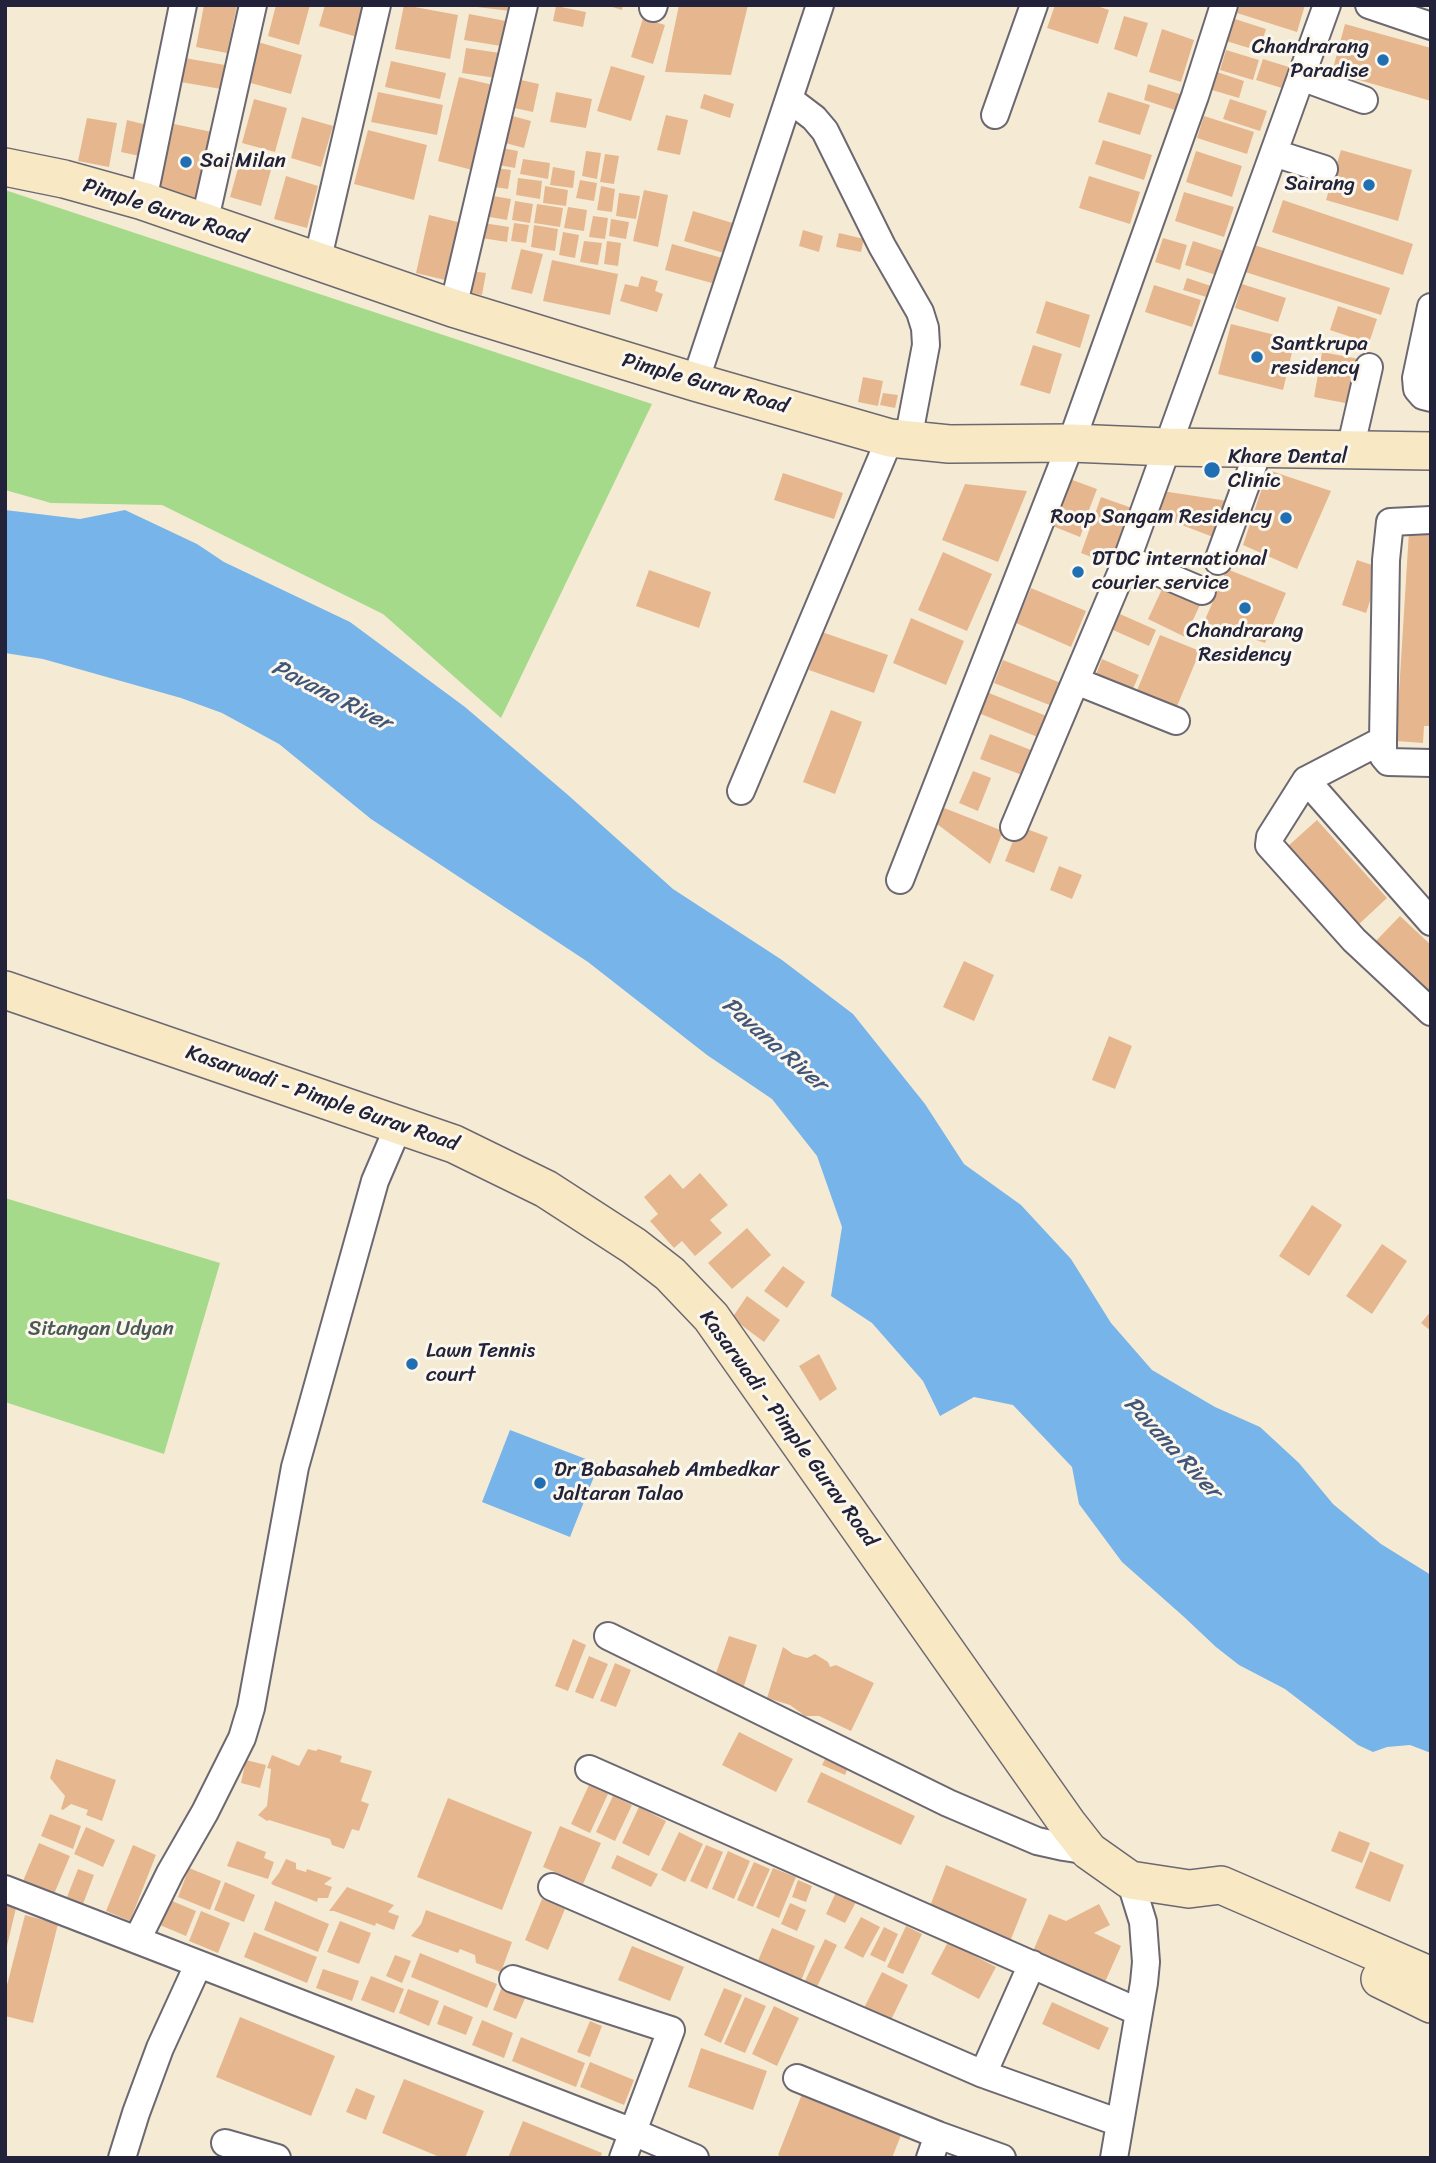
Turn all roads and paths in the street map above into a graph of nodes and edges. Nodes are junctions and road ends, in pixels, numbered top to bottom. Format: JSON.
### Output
{"nodes":[{"id":1,"x":183,"y":5,"type":"edge"},
{"id":2,"x":253,"y":5,"type":"edge"},
{"id":3,"x":377,"y":5,"type":"edge"},
{"id":4,"x":524,"y":5,"type":"edge"},
{"id":5,"x":820,"y":5,"type":"edge"},
{"id":6,"x":1034,"y":5,"type":"edge"},
{"id":7,"x":1224,"y":5,"type":"edge"},
{"id":8,"x":1327,"y":5,"type":"edge"},
{"id":9,"x":1369,"y":5,"type":"edge"},
{"id":10,"x":1431,"y":26,"type":"edge"},
{"id":11,"x":1301,"y":77,"type":"junction"},
{"id":12,"x":789,"y":99,"type":"junction"},
{"id":13,"x":1364,"y":100,"type":"dead end"},
{"id":14,"x":995,"y":115,"type":"dead end"},
{"id":15,"x":1274,"y":153,"type":"junction"},
{"id":16,"x":5,"y":167,"type":"edge"},
{"id":17,"x":1324,"y":169,"type":"dead end"},
{"id":18,"x":143,"y":201,"type":"junction"},
{"id":19,"x":204,"y":224,"type":"junction"},
{"id":20,"x":317,"y":262,"type":"junction"},
{"id":21,"x":1431,"y":307,"type":"edge"},
{"id":22,"x":453,"y":308,"type":"junction"},
{"id":23,"x":1369,"y":367,"type":"dead end"},
{"id":24,"x":695,"y":382,"type":"junction"},
{"id":25,"x":1431,"y":398,"type":"edge"},
{"id":26,"x":899,"y":439,"type":"junction"},
{"id":27,"x":1071,"y":443,"type":"junction"},
{"id":28,"x":1168,"y":447,"type":"junction"},
{"id":29,"x":1259,"y":449,"type":"junction"},
{"id":30,"x":1350,"y":450,"type":"junction"},
{"id":31,"x":1431,"y":452,"type":"edge"},
{"id":32,"x":1431,"y":520,"type":"edge"},
{"id":33,"x":1128,"y":559,"type":"junction"},
{"id":34,"x":1218,"y":561,"type":"dead end"},
{"id":35,"x":1202,"y":591,"type":"dead end"},
{"id":36,"x":1076,"y":681,"type":"junction"},
{"id":37,"x":1176,"y":721,"type":"dead end"},
{"id":38,"x":1382,"y":740,"type":"junction"},
{"id":39,"x":1431,"y":763,"type":"edge"},
{"id":40,"x":1306,"y":780,"type":"junction"},
{"id":41,"x":741,"y":791,"type":"dead end"},
{"id":42,"x":1014,"y":827,"type":"dead end"},
{"id":43,"x":900,"y":880,"type":"dead end"},
{"id":44,"x":1431,"y":922,"type":"edge"},
{"id":45,"x":5,"y":989,"type":"edge"},
{"id":46,"x":1431,"y":1012,"type":"edge"},
{"id":47,"x":399,"y":1125,"type":"junction"},
{"id":48,"x":608,"y":1636,"type":"dead end"},
{"id":49,"x":589,"y":1769,"type":"dead end"},
{"id":50,"x":1089,"y":1851,"type":"junction"},
{"id":51,"x":1130,"y":1880,"type":"junction"},
{"id":52,"x":552,"y":1887,"type":"dead end"},
{"id":53,"x":5,"y":1889,"type":"edge"},
{"id":54,"x":1189,"y":1889,"type":"junction"},
{"id":55,"x":137,"y":1940,"type":"junction"},
{"id":56,"x":1032,"y":1964,"type":"junction"},
{"id":57,"x":198,"y":1965,"type":"junction"},
{"id":58,"x":1431,"y":1976,"type":"edge"},
{"id":59,"x":513,"y":1979,"type":"dead end"},
{"id":60,"x":1431,"y":2004,"type":"edge"},
{"id":61,"x":1139,"y":2012,"type":"junction"},
{"id":62,"x":983,"y":2074,"type":"junction"},
{"id":63,"x":797,"y":2078,"type":"dead end"},
{"id":64,"x":1120,"y":2123,"type":"junction"},
{"id":65,"x":633,"y":2132,"type":"junction"},
{"id":66,"x":225,"y":2143,"type":"dead end"},
{"id":67,"x":934,"y":2146,"type":"edge"},
{"id":68,"x":122,"y":2158,"type":"edge"},
{"id":69,"x":277,"y":2158,"type":"edge"},
{"id":70,"x":624,"y":2158,"type":"edge"},
{"id":71,"x":695,"y":2158,"type":"edge"},
{"id":72,"x":1002,"y":2158,"type":"edge"},
{"id":73,"x":1114,"y":2158,"type":"edge"}],
"edges":[{"from":1,"to":18,"type":"street"},
{"from":2,"to":19,"type":"street"},
{"from":3,"to":20,"type":"street"},
{"from":4,"to":22,"type":"street"},
{"from":5,"to":12,"type":"street"},
{"from":6,"to":14,"type":"street"},
{"from":7,"to":27,"type":"street"},
{"from":8,"to":11,"type":"street"},
{"from":9,"to":10,"type":"street"},
{"from":11,"to":13,"type":"street"},
{"from":11,"to":15,"type":"street"},
{"from":12,"to":24,"type":"street"},
{"from":12,"to":26,"type":"street"},
{"from":15,"to":17,"type":"street"},
{"from":15,"to":28,"type":"street"},
{"from":16,"to":18,"type":"street","name":"Pimple Gurav Road"},
{"from":18,"to":19,"type":"street","name":"Pimple Gurav Road"},
{"from":19,"to":20,"type":"street","name":"Pimple Gurav Road"},
{"from":20,"to":22,"type":"street","name":"Pimple Gurav Road"},
{"from":21,"to":25,"type":"street"},
{"from":22,"to":24,"type":"street","name":"Pimple Gurav Road"},
{"from":23,"to":30,"type":"street"},
{"from":24,"to":26,"type":"street","name":"Pimple Gurav Road"},
{"from":26,"to":27,"type":"street","name":"Pimple Gurav Road"},
{"from":26,"to":41,"type":"street"},
{"from":27,"to":28,"type":"street","name":"Pimple Gurav Road"},
{"from":27,"to":43,"type":"street"},
{"from":28,"to":29,"type":"street","name":"Pimple Gurav Road"},
{"from":28,"to":33,"type":"street"},
{"from":29,"to":30,"type":"street","name":"Pimple Gurav Road"},
{"from":29,"to":34,"type":"street"},
{"from":30,"to":31,"type":"street","name":"Pimple Gurav Road"},
{"from":32,"to":38,"type":"street"},
{"from":33,"to":35,"type":"street"},
{"from":33,"to":36,"type":"street"},
{"from":36,"to":37,"type":"street"},
{"from":36,"to":42,"type":"street"},
{"from":38,"to":39,"type":"street"},
{"from":38,"to":40,"type":"street"},
{"from":40,"to":44,"type":"street"},
{"from":40,"to":46,"type":"street"},
{"from":45,"to":47,"type":"street","name":"Kasarwadi - Pimple Gurav Road"},
{"from":47,"to":50,"type":"street","name":"Kasarwadi - Pimple Gurav Road"},
{"from":47,"to":55,"type":"street"},
{"from":48,"to":50,"type":"street"},
{"from":49,"to":56,"type":"street"},
{"from":50,"to":51,"type":"street","name":"Kasarwadi - Pimple Gurav Road"},
{"from":51,"to":54,"type":"street","name":"Kasarwadi - Pimple Gurav Road"},
{"from":51,"to":61,"type":"street"},
{"from":52,"to":62,"type":"street"},
{"from":53,"to":55,"type":"street"},
{"from":54,"to":58,"type":"street","name":"Kasarwadi - Pimple Gurav Road"},
{"from":54,"to":60,"type":"street","name":"Kasarwadi - Pimple Gurav Road"},
{"from":55,"to":57,"type":"street"},
{"from":56,"to":61,"type":"street"},
{"from":56,"to":62,"type":"street"},
{"from":57,"to":65,"type":"street"},
{"from":57,"to":68,"type":"street"},
{"from":59,"to":65,"type":"street"},
{"from":61,"to":64,"type":"street"},
{"from":62,"to":64,"type":"street"},
{"from":63,"to":67,"type":"street"},
{"from":64,"to":73,"type":"street"},
{"from":65,"to":70,"type":"street"},
{"from":65,"to":71,"type":"street"},
{"from":66,"to":69,"type":"street"},
{"from":67,"to":72,"type":"street"}]}
